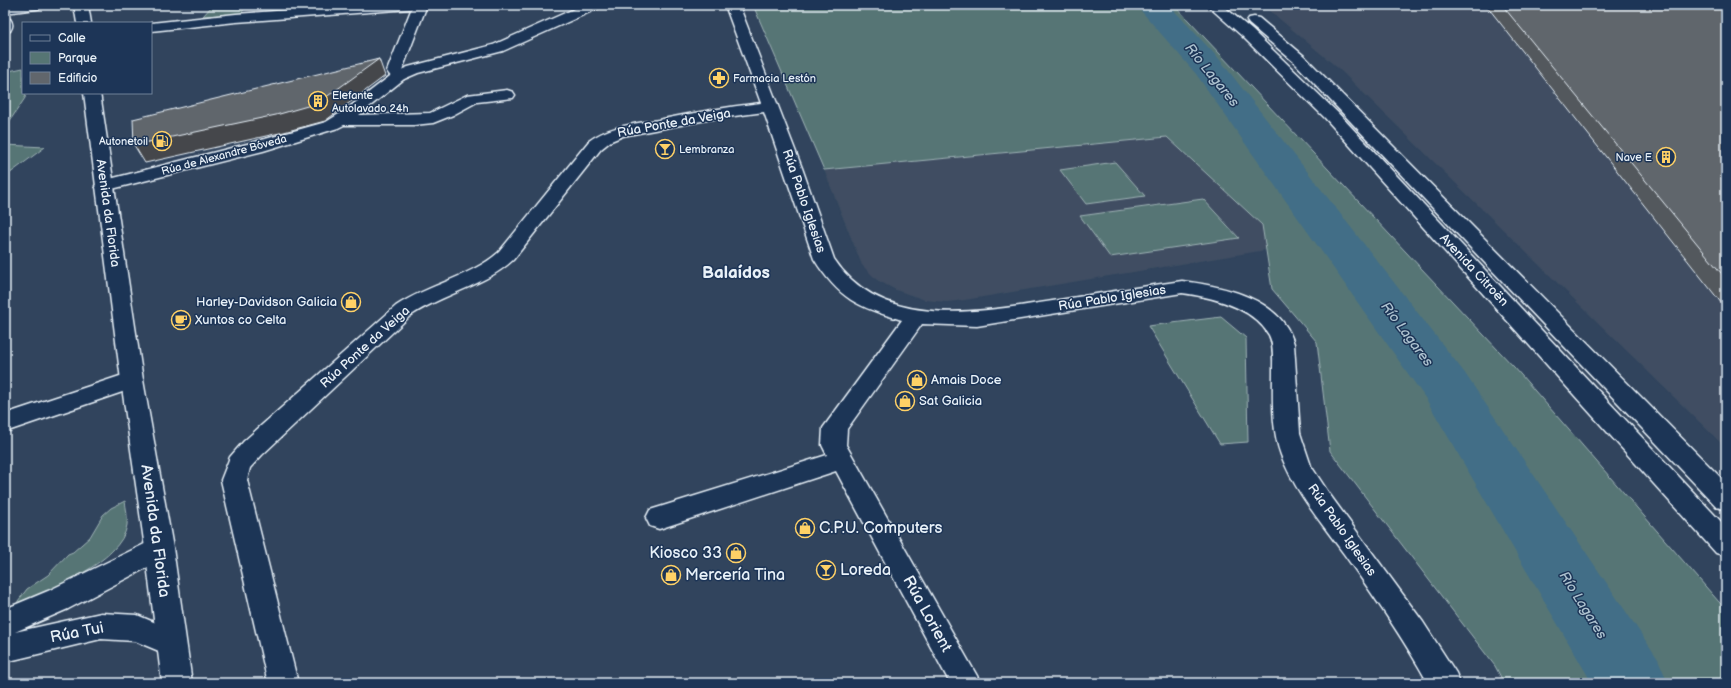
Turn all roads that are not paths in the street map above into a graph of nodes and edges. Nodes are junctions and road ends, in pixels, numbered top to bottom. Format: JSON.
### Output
{"nodes":[{"id":1,"x":36,"y":5,"type":"edge"},
{"id":2,"x":81,"y":5,"type":"edge"},
{"id":3,"x":410,"y":5,"type":"edge"},
{"id":4,"x":420,"y":5,"type":"edge"},
{"id":5,"x":594,"y":5,"type":"edge"},
{"id":6,"x":732,"y":5,"type":"edge"},
{"id":7,"x":1214,"y":5,"type":"edge"},
{"id":8,"x":1236,"y":5,"type":"edge"},
{"id":9,"x":387,"y":6,"type":"edge"},
{"id":10,"x":5,"y":9,"type":"edge"},
{"id":11,"x":5,"y":22,"type":"edge"},
{"id":12,"x":84,"y":22,"type":"edge"},
{"id":13,"x":152,"y":27,"type":"edge"},
{"id":14,"x":5,"y":28,"type":"edge"},
{"id":15,"x":399,"y":76,"type":"junction"},
{"id":16,"x":92,"y":94,"type":"edge"},
{"id":17,"x":507,"y":96,"type":"dead end"},
{"id":18,"x":770,"y":107,"type":"junction"},
{"id":19,"x":342,"y":120,"type":"junction"},
{"id":20,"x":104,"y":186,"type":"junction"},
{"id":21,"x":916,"y":318,"type":"junction"},
{"id":22,"x":132,"y":380,"type":"junction"},
{"id":23,"x":5,"y":423,"type":"edge"},
{"id":24,"x":841,"y":460,"type":"junction"},
{"id":25,"x":1726,"y":500,"type":"edge"},
{"id":26,"x":659,"y":518,"type":"dead end"},
{"id":27,"x":1726,"y":545,"type":"edge"},
{"id":28,"x":159,"y":548,"type":"junction"},
{"id":29,"x":58,"y":600,"type":"junction"},
{"id":30,"x":5,"y":623,"type":"edge"},
{"id":31,"x":5,"y":641,"type":"edge"},
{"id":32,"x":171,"y":643,"type":"junction"},
{"id":33,"x":5,"y":648,"type":"edge"},
{"id":34,"x":177,"y":683,"type":"edge"},
{"id":35,"x":283,"y":683,"type":"edge"},
{"id":36,"x":966,"y":683,"type":"edge"},
{"id":37,"x":1445,"y":683,"type":"edge"}],
"edges":[{"from":1,"to":10,"type":"street"},
{"from":2,"to":12,"type":"street"},
{"from":3,"to":9,"type":"street"},
{"from":4,"to":15,"type":"street"},
{"from":5,"to":15,"type":"street","name":"Rúa de Alexandre Bóveda"},
{"from":6,"to":18,"type":"street","name":"Rúa Pablo Iglesias"},
{"from":7,"to":27,"type":"street","name":"Avenida Citroën"},
{"from":8,"to":25,"type":"street","name":"Avenida Citroën"},
{"from":9,"to":13,"type":"street"},
{"from":11,"to":14,"type":"street"},
{"from":15,"to":19,"type":"street","name":"Rúa de Alexandre Bóveda"},
{"from":16,"to":20,"type":"street","name":"Avenida da Florida"},
{"from":17,"to":19,"type":"street","name":"Rúa de Alexandre Bóveda"},
{"from":18,"to":21,"type":"street","name":"Rúa Pablo Iglesias"},
{"from":18,"to":35,"type":"street","name":"Rúa Ponte da Veiga"},
{"from":19,"to":20,"type":"street","name":"Rúa de Alexandre Bóveda"},
{"from":20,"to":22,"type":"street","name":"Avenida da Florida"},
{"from":21,"to":24,"type":"street","name":"Rúa Lorient"},
{"from":21,"to":37,"type":"street","name":"Rúa Pablo Iglesias"},
{"from":22,"to":23,"type":"street"},
{"from":22,"to":28,"type":"street","name":"Avenida da Florida"},
{"from":24,"to":26,"type":"street"},
{"from":24,"to":36,"type":"street","name":"Rúa Lorient"},
{"from":28,"to":29,"type":"street","name":"Rúa Tui"},
{"from":28,"to":32,"type":"street","name":"Avenida da Florida"},
{"from":29,"to":30,"type":"street","name":"Rúa Tui"},
{"from":29,"to":31,"type":"street","name":"Rúa Tui"},
{"from":32,"to":33,"type":"street","name":"Rúa Tui"},
{"from":32,"to":34,"type":"street","name":"Avenida da Florida"}]}
